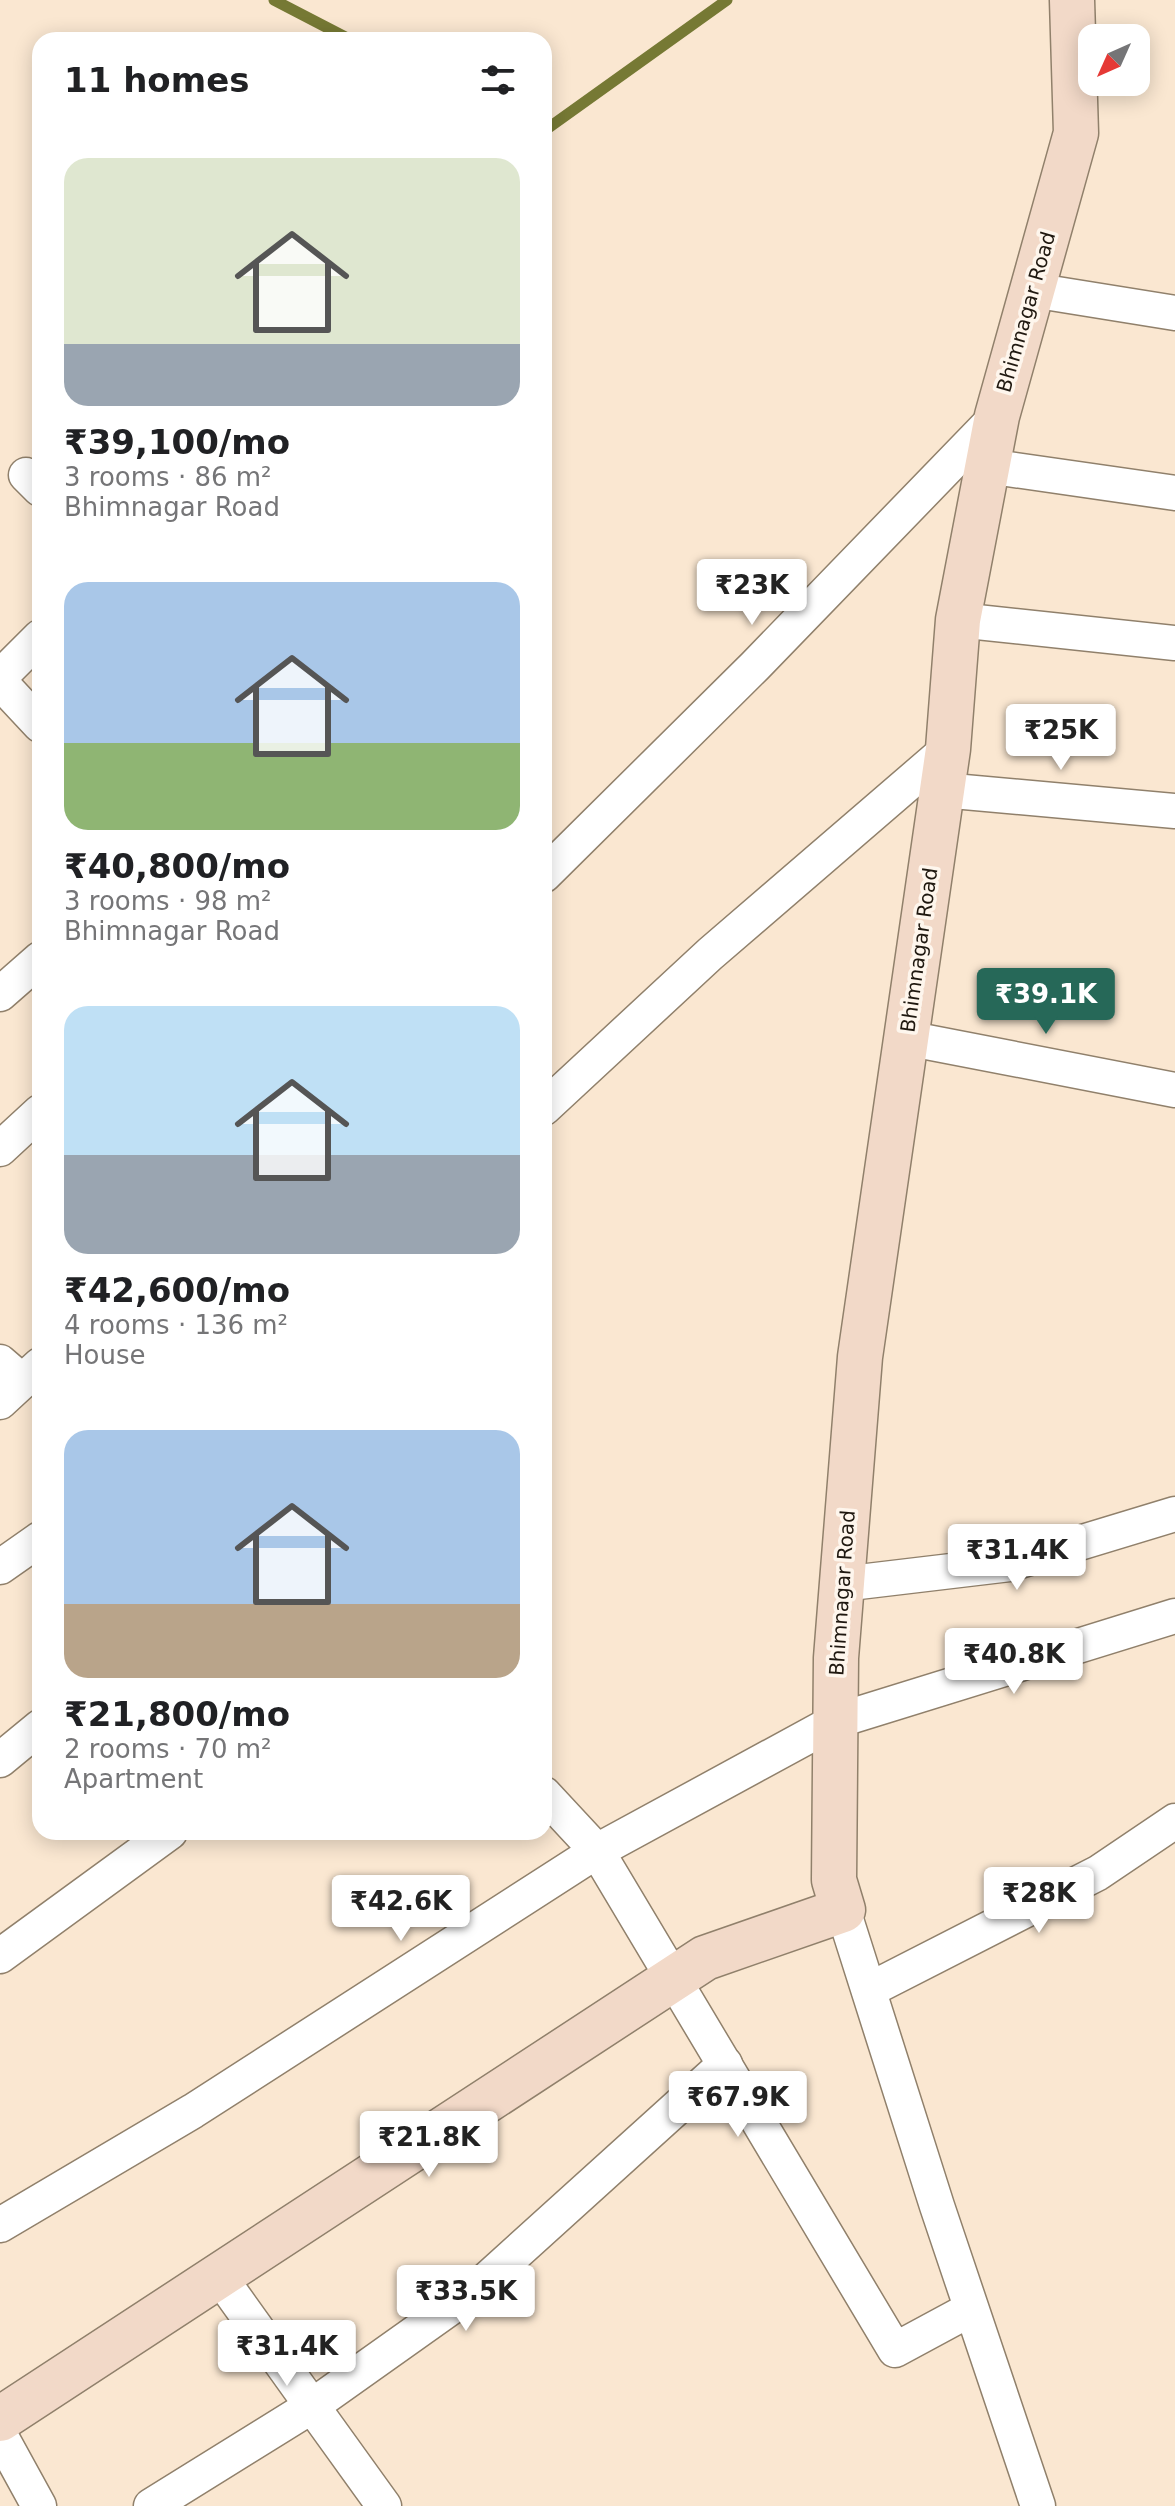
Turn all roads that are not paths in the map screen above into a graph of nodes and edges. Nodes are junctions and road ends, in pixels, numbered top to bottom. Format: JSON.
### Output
{"nodes":[{"id":1,"x":1072,"y":0,"type":"edge"},
{"id":2,"x":1032,"y":290,"type":"junction"},
{"id":3,"x":1175,"y":313,"type":"edge"},
{"id":4,"x":997,"y":416,"type":"junction"},
{"id":5,"x":987,"y":466,"type":"junction"},
{"id":6,"x":1175,"y":493,"type":"edge"},
{"id":7,"x":958,"y":620,"type":"junction"},
{"id":8,"x":1175,"y":643,"type":"edge"},
{"id":9,"x":32,"y":645,"type":"edge"},
{"id":10,"x":0,"y":679,"type":"edge"},
{"id":11,"x":32,"y":716,"type":"edge"},
{"id":12,"x":945,"y":770,"type":"junction"},
{"id":13,"x":1175,"y":811,"type":"edge"},
{"id":14,"x":552,"y":867,"type":"edge"},
{"id":15,"x":32,"y":966,"type":"edge"},
{"id":16,"x":0,"y":994,"type":"edge"},
{"id":17,"x":906,"y":1038,"type":"junction"},
{"id":18,"x":1175,"y":1090,"type":"edge"},
{"id":19,"x":552,"y":1101,"type":"edge"},
{"id":20,"x":32,"y":1119,"type":"edge"},
{"id":21,"x":0,"y":1149,"type":"edge"},
{"id":22,"x":1175,"y":1514,"type":"edge"},
{"id":23,"x":32,"y":1545,"type":"edge"},
{"id":24,"x":0,"y":1567,"type":"edge"},
{"id":25,"x":842,"y":1584,"type":"junction"},
{"id":26,"x":1175,"y":1616,"type":"edge"},
{"id":27,"x":836,"y":1721,"type":"junction"},
{"id":28,"x":32,"y":1734,"type":"edge"},
{"id":29,"x":0,"y":1760,"type":"edge"},
{"id":30,"x":552,"y":1803,"type":"edge"},
{"id":31,"x":1175,"y":1821,"type":"edge"},
{"id":32,"x":159,"y":1840,"type":"edge"},
{"id":33,"x":597,"y":1851,"type":"junction"},
{"id":34,"x":843,"y":1910,"type":"junction"},
{"id":35,"x":0,"y":1956,"type":"edge"},
{"id":36,"x":673,"y":1979,"type":"junction"},
{"id":37,"x":869,"y":1990,"type":"junction"},
{"id":38,"x":725,"y":2064,"type":"junction"},
{"id":39,"x":0,"y":2225,"type":"edge"},
{"id":40,"x":219,"y":2276,"type":"junction"},
{"id":41,"x":971,"y":2309,"type":"junction"},
{"id":42,"x":312,"y":2406,"type":"junction"},
{"id":43,"x":0,"y":2419,"type":"edge"},
{"id":44,"x":0,"y":2435,"type":"edge"},
{"id":45,"x":39,"y":2506,"type":"edge"},
{"id":46,"x":151,"y":2506,"type":"edge"},
{"id":47,"x":384,"y":2506,"type":"edge"},
{"id":48,"x":1038,"y":2506,"type":"edge"}],
"edges":[{"from":1,"to":2,"type":"street","name":"Bhimnagar Road"},
{"from":2,"to":3,"type":"street"},
{"from":2,"to":4,"type":"street","name":"Bhimnagar Road"},
{"from":4,"to":5,"type":"street","name":"Bhimnagar Road"},
{"from":4,"to":14,"type":"street"},
{"from":5,"to":6,"type":"street"},
{"from":5,"to":7,"type":"street","name":"Bhimnagar Road"},
{"from":7,"to":8,"type":"street"},
{"from":7,"to":12,"type":"street","name":"Bhimnagar Road"},
{"from":9,"to":10,"type":"street"},
{"from":10,"to":11,"type":"street"},
{"from":12,"to":13,"type":"street"},
{"from":12,"to":17,"type":"street","name":"Bhimnagar Road"},
{"from":12,"to":19,"type":"street"},
{"from":15,"to":16,"type":"street"},
{"from":17,"to":18,"type":"street"},
{"from":17,"to":25,"type":"street","name":"Bhimnagar Road"},
{"from":20,"to":21,"type":"street"},
{"from":22,"to":25,"type":"street"},
{"from":23,"to":24,"type":"street"},
{"from":25,"to":27,"type":"street","name":"Bhimnagar Road"},
{"from":26,"to":27,"type":"street"},
{"from":27,"to":33,"type":"street"},
{"from":27,"to":34,"type":"street","name":"Bhimnagar Road"},
{"from":28,"to":29,"type":"street"},
{"from":30,"to":33,"type":"street"},
{"from":31,"to":37,"type":"street"},
{"from":32,"to":35,"type":"street"},
{"from":33,"to":36,"type":"street"},
{"from":33,"to":39,"type":"street"},
{"from":34,"to":36,"type":"street"},
{"from":34,"to":37,"type":"street"},
{"from":36,"to":38,"type":"street"},
{"from":36,"to":40,"type":"street"},
{"from":37,"to":41,"type":"street"},
{"from":38,"to":41,"type":"street"},
{"from":38,"to":42,"type":"street"},
{"from":40,"to":42,"type":"street"},
{"from":40,"to":43,"type":"street"},
{"from":41,"to":48,"type":"street"},
{"from":42,"to":46,"type":"street"},
{"from":42,"to":47,"type":"street"},
{"from":44,"to":45,"type":"street"}]}
